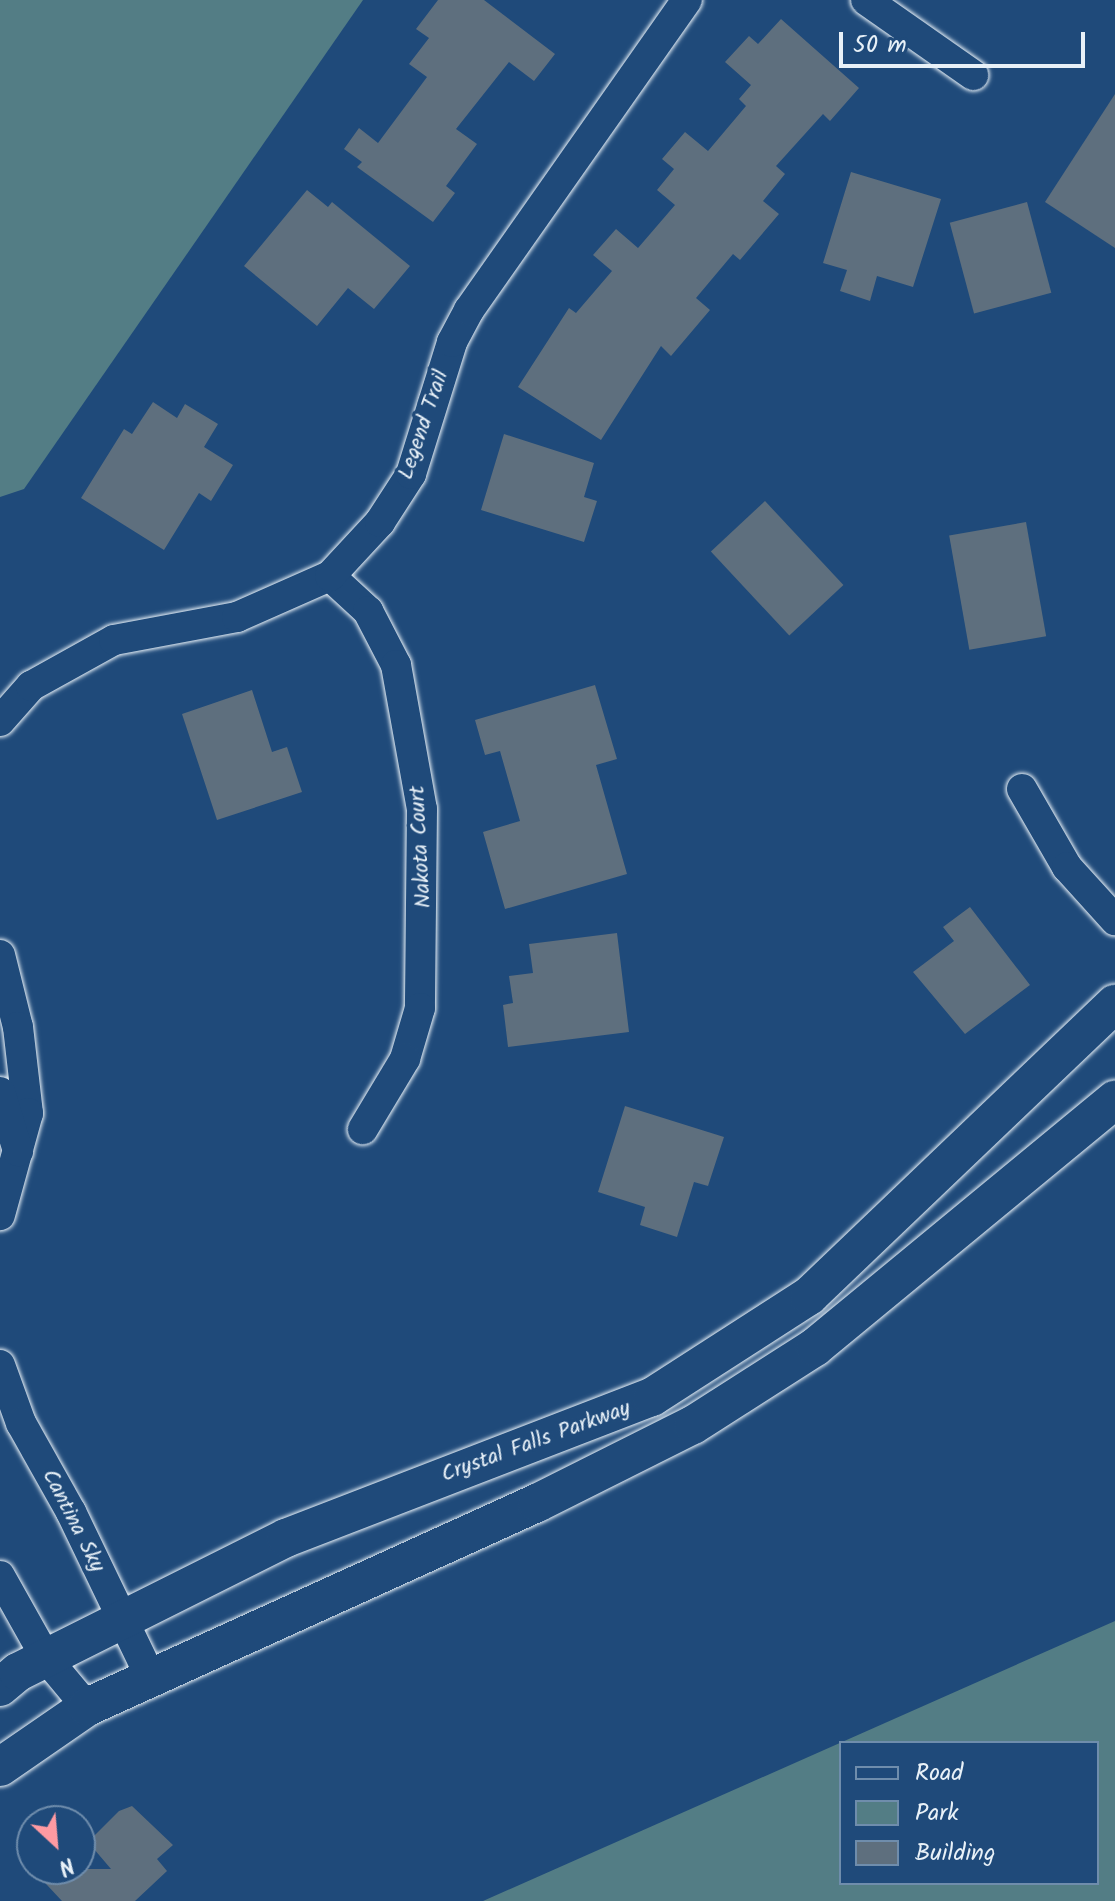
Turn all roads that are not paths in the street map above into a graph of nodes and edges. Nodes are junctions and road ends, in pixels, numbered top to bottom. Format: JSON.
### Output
{"nodes":[{"id":1,"x":687,"y":0,"type":"edge"},
{"id":2,"x":866,"y":0,"type":"edge"},
{"id":3,"x":973,"y":75,"type":"dead end"},
{"id":4,"x":330,"y":576,"type":"junction"},
{"id":5,"x":0,"y":721,"type":"edge"},
{"id":6,"x":1022,"y":789,"type":"dead end"},
{"id":7,"x":1115,"y":920,"type":"edge"},
{"id":8,"x":0,"y":955,"type":"edge"},
{"id":9,"x":1115,"y":1004,"type":"edge"},
{"id":10,"x":0,"y":1092,"type":"edge"},
{"id":11,"x":1115,"y":1100,"type":"edge"},
{"id":12,"x":363,"y":1129,"type":"dead end"},
{"id":13,"x":19,"y":1153,"type":"junction"},
{"id":14,"x":0,"y":1215,"type":"edge"},
{"id":15,"x":0,"y":1365,"type":"edge"},
{"id":16,"x":0,"y":1576,"type":"edge"},
{"id":17,"x":124,"y":1620,"type":"junction"},
{"id":18,"x":46,"y":1658,"type":"junction"},
{"id":19,"x":150,"y":1676,"type":"junction"},
{"id":20,"x":0,"y":1687,"type":"edge"},
{"id":21,"x":87,"y":1707,"type":"junction"},
{"id":22,"x":0,"y":1767,"type":"edge"}],
"edges":[{"from":1,"to":4,"type":"street","name":"Legend Trail"},
{"from":2,"to":3,"type":"street"},
{"from":4,"to":5,"type":"street","name":"Legend Trail"},
{"from":4,"to":12,"type":"street","name":"Nakota Court"},
{"from":6,"to":7,"type":"street"},
{"from":8,"to":13,"type":"street"},
{"from":9,"to":17,"type":"street","name":"Crystal Falls Parkway"},
{"from":10,"to":13,"type":"street"},
{"from":11,"to":19,"type":"street","name":"Crystal Falls Parkway"},
{"from":13,"to":14,"type":"street"},
{"from":15,"to":17,"type":"street","name":"Cantina Sky"},
{"from":16,"to":18,"type":"street"},
{"from":17,"to":18,"type":"street","name":"Crystal Falls Parkway"},
{"from":17,"to":19,"type":"street","name":"Cantina Sky"},
{"from":18,"to":20,"type":"street","name":"Crystal Falls Parkway"},
{"from":18,"to":21,"type":"street"},
{"from":19,"to":21,"type":"street","name":"Crystal Falls Parkway"},
{"from":21,"to":22,"type":"street","name":"Crystal Falls Parkway"}]}
